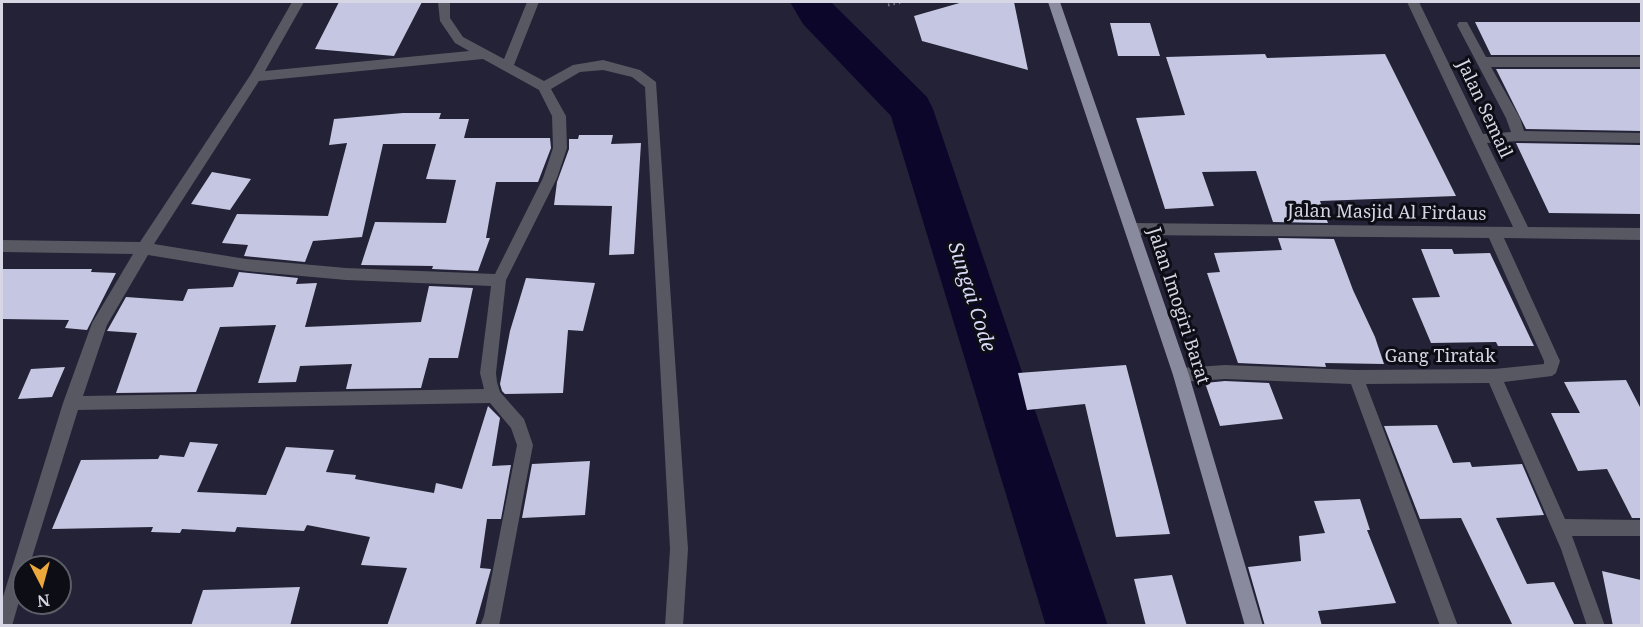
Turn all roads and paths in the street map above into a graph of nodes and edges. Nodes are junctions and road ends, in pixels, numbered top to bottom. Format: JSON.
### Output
{"nodes":[{"id":1,"x":298,"y":2,"type":"edge"},
{"id":2,"x":444,"y":2,"type":"edge"},
{"id":3,"x":533,"y":2,"type":"edge"},
{"id":4,"x":902,"y":2,"type":"edge"},
{"id":5,"x":1054,"y":2,"type":"edge"},
{"id":6,"x":1413,"y":2,"type":"edge"},
{"id":7,"x":888,"y":5,"type":"dead end"},
{"id":8,"x":1463,"y":25,"type":"dead end"},
{"id":9,"x":485,"y":54,"type":"junction"},
{"id":10,"x":1482,"y":62,"type":"junction"},
{"id":11,"x":1641,"y":62,"type":"edge"},
{"id":12,"x":508,"y":65,"type":"junction"},
{"id":13,"x":255,"y":77,"type":"junction"},
{"id":14,"x":544,"y":87,"type":"junction"},
{"id":15,"x":1519,"y":136,"type":"junction"},
{"id":16,"x":1641,"y":138,"type":"edge"},
{"id":17,"x":1479,"y":139,"type":"junction"},
{"id":18,"x":1132,"y":230,"type":"junction"},
{"id":19,"x":1523,"y":232,"type":"junction"},
{"id":20,"x":1494,"y":233,"type":"junction"},
{"id":21,"x":1641,"y":234,"type":"edge"},
{"id":22,"x":2,"y":246,"type":"edge"},
{"id":23,"x":144,"y":248,"type":"junction"},
{"id":24,"x":499,"y":280,"type":"junction"},
{"id":25,"x":1181,"y":375,"type":"junction"},
{"id":26,"x":1494,"y":376,"type":"junction"},
{"id":27,"x":1356,"y":377,"type":"junction"},
{"id":28,"x":494,"y":396,"type":"junction"},
{"id":29,"x":71,"y":403,"type":"junction"},
{"id":30,"x":1560,"y":527,"type":"junction"},
{"id":31,"x":1641,"y":528,"type":"edge"},
{"id":32,"x":3,"y":626,"type":"edge"},
{"id":33,"x":489,"y":626,"type":"edge"},
{"id":34,"x":674,"y":626,"type":"edge"},
{"id":35,"x":1254,"y":626,"type":"edge"},
{"id":36,"x":1449,"y":626,"type":"edge"},
{"id":37,"x":1596,"y":626,"type":"edge"}],
"edges":[{"from":1,"to":13,"type":"street"},
{"from":2,"to":9,"type":"street"},
{"from":3,"to":12,"type":"street"},
{"from":4,"to":7,"type":"path"},
{"from":5,"to":18,"type":"main road","name":"Jalan Imogiri Barat"},
{"from":6,"to":17,"type":"street","name":"Jalan Semail"},
{"from":8,"to":10,"type":"street"},
{"from":9,"to":12,"type":"street"},
{"from":9,"to":13,"type":"street"},
{"from":10,"to":11,"type":"street"},
{"from":10,"to":15,"type":"street"},
{"from":12,"to":14,"type":"street"},
{"from":13,"to":23,"type":"street"},
{"from":14,"to":24,"type":"street"},
{"from":14,"to":34,"type":"street"},
{"from":15,"to":16,"type":"street"},
{"from":15,"to":17,"type":"street"},
{"from":17,"to":19,"type":"street","name":"Jalan Semail"},
{"from":18,"to":20,"type":"street","name":"Jalan Masjid Al Firdaus"},
{"from":18,"to":25,"type":"main road","name":"Jalan Imogiri Barat"},
{"from":19,"to":20,"type":"street","name":"Jalan Masjid Al Firdaus"},
{"from":19,"to":21,"type":"street","name":"Jalan Masjid Al Firdaus"},
{"from":20,"to":26,"type":"street","name":"Gang Tiratak"},
{"from":22,"to":23,"type":"street"},
{"from":23,"to":24,"type":"street"},
{"from":23,"to":29,"type":"street"},
{"from":24,"to":28,"type":"street"},
{"from":25,"to":27,"type":"street","name":"Gang Tiratak"},
{"from":25,"to":35,"type":"main road","name":"Jalan Imogiri Barat"},
{"from":26,"to":27,"type":"street","name":"Gang Tiratak"},
{"from":26,"to":30,"type":"street"},
{"from":27,"to":36,"type":"street"},
{"from":28,"to":29,"type":"street"},
{"from":28,"to":33,"type":"street"},
{"from":29,"to":32,"type":"street"},
{"from":30,"to":31,"type":"street"},
{"from":30,"to":37,"type":"street"}]}
